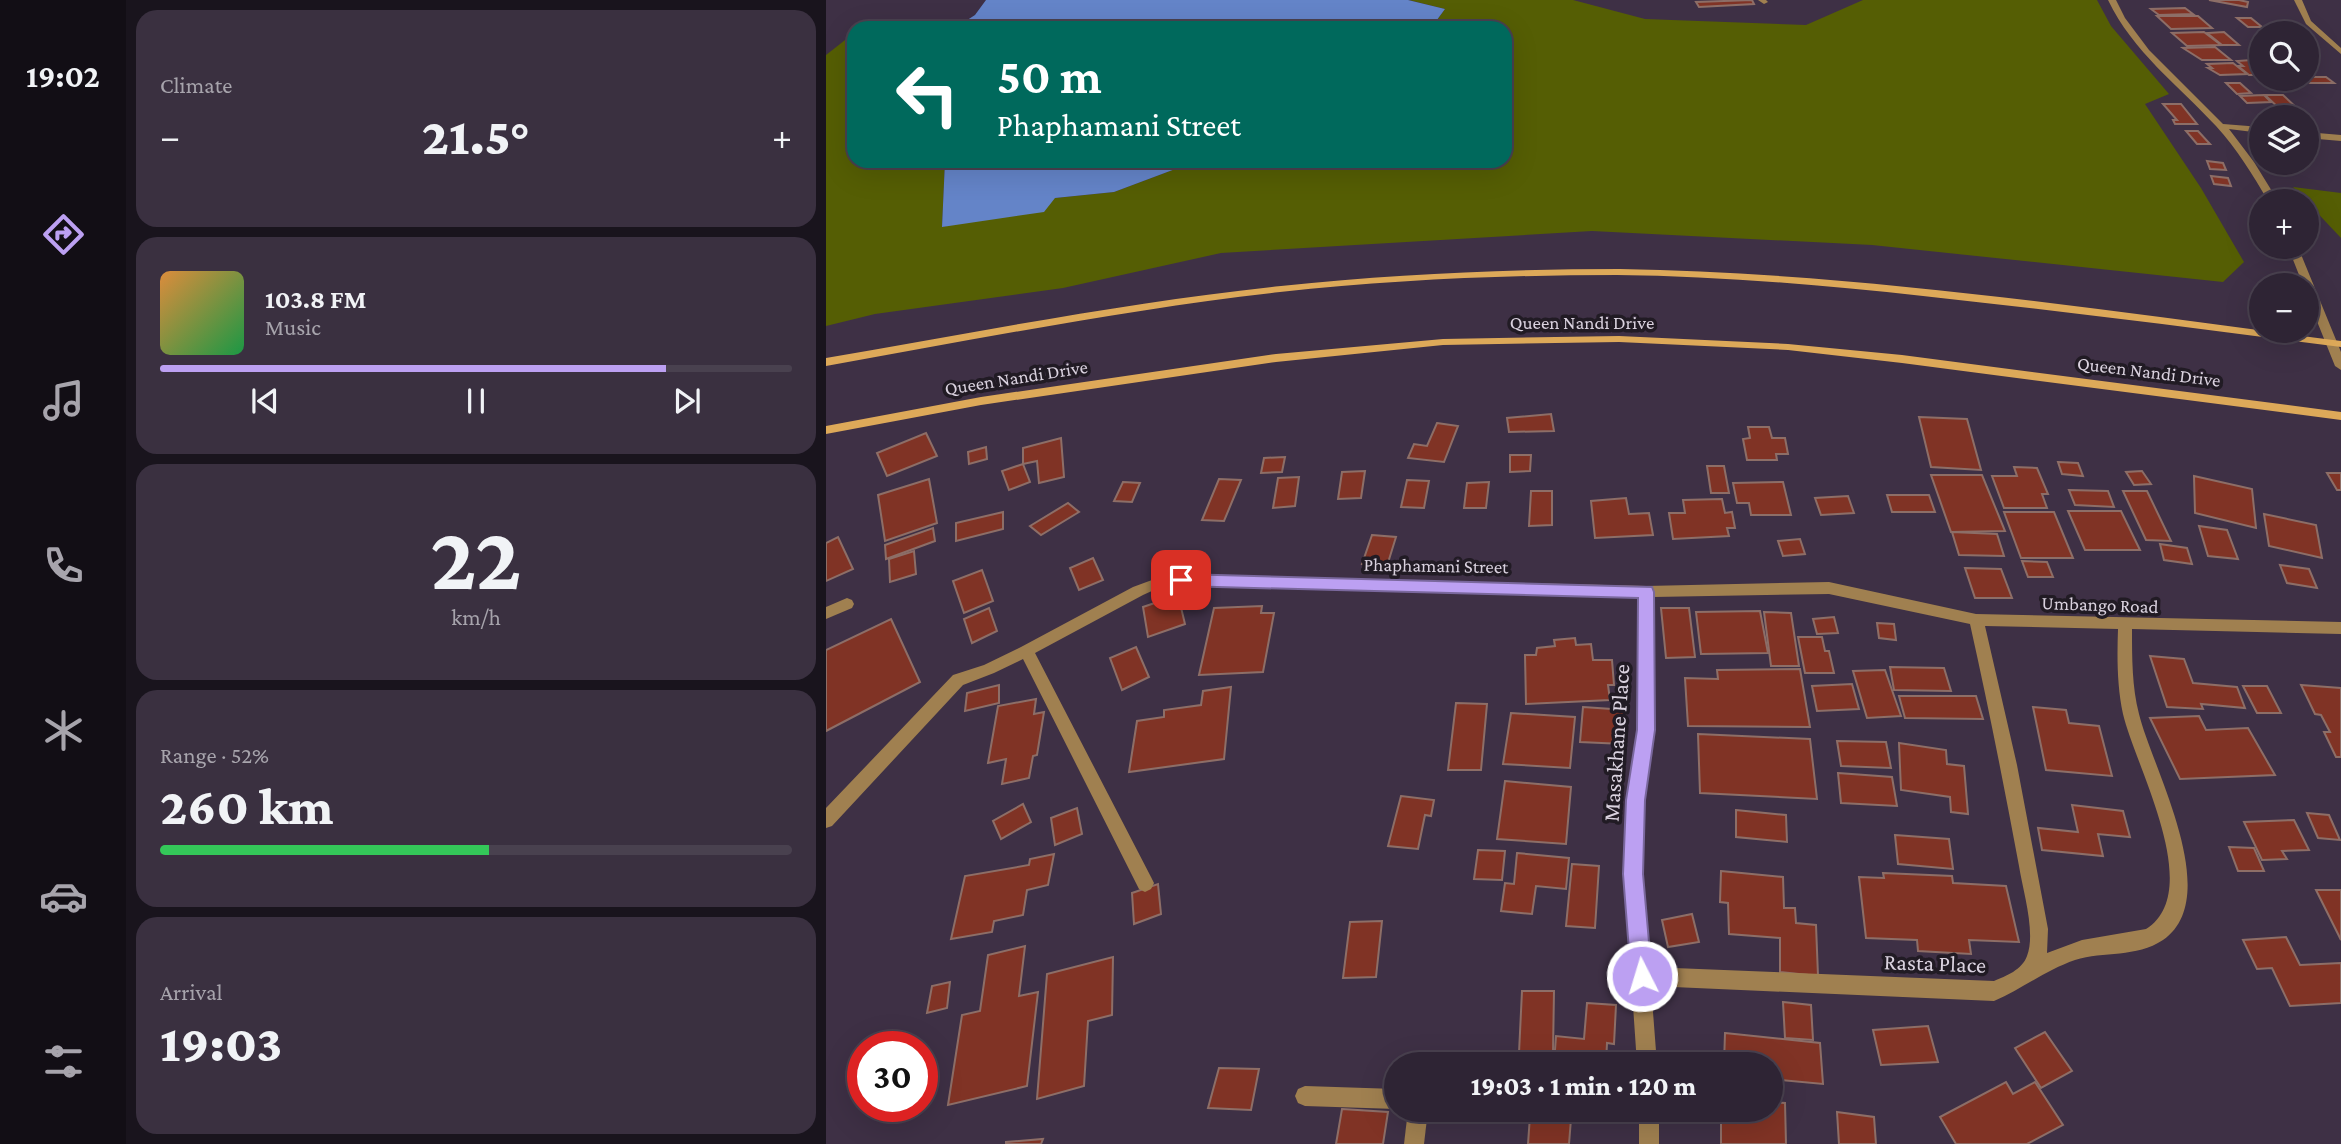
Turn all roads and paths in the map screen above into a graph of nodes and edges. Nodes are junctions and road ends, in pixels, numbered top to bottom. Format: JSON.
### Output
{"nodes":[{"id":1,"x":2112,"y":0,"type":"edge"},
{"id":2,"x":2298,"y":0,"type":"edge"},
{"id":3,"x":2341,"y":52,"type":"edge"},
{"id":4,"x":2221,"y":126,"type":"junction"},
{"id":5,"x":2249,"y":129,"type":"edge"},
{"id":6,"x":2319,"y":136,"type":"edge"},
{"id":7,"x":2341,"y":138,"type":"edge"},
{"id":8,"x":2266,"y":189,"type":"edge"},
{"id":9,"x":2298,"y":259,"type":"edge"},
{"id":10,"x":2336,"y":344,"type":"edge"},
{"id":11,"x":826,"y":362,"type":"edge"},
{"id":12,"x":2341,"y":366,"type":"edge"},
{"id":13,"x":2341,"y":416,"type":"edge"},
{"id":14,"x":826,"y":430,"type":"edge"},
{"id":15,"x":1646,"y":592,"type":"junction"},
{"id":16,"x":1861,"y":595,"type":"joint"},
{"id":17,"x":847,"y":604,"type":"dead end"},
{"id":18,"x":826,"y":613,"type":"edge"},
{"id":19,"x":1976,"y":620,"type":"junction"},
{"id":20,"x":2125,"y":624,"type":"junction"},
{"id":21,"x":2341,"y":628,"type":"edge"},
{"id":22,"x":1026,"y":651,"type":"junction"},
{"id":23,"x":826,"y":820,"type":"edge"},
{"id":24,"x":1145,"y":883,"type":"dead end"},
{"id":25,"x":2033,"y":969,"type":"junction"},
{"id":26,"x":1642,"y":976,"type":"junction"},
{"id":27,"x":1646,"y":1052,"type":"edge"},
{"id":28,"x":1306,"y":1096,"type":"dead end"},
{"id":29,"x":1384,"y":1099,"type":"edge"},
{"id":30,"x":1417,"y":1122,"type":"edge"},
{"id":31,"x":1649,"y":1122,"type":"edge"},
{"id":32,"x":1414,"y":1144,"type":"edge"},
{"id":33,"x":1649,"y":1144,"type":"edge"}],
"edges":[{"from":1,"to":4,"type":"street"},
{"from":2,"to":3,"type":"street"},
{"from":4,"to":5,"type":"street"},
{"from":4,"to":8,"type":"street"},
{"from":6,"to":7,"type":"street"},
{"from":9,"to":10,"type":"street"},
{"from":10,"to":11,"type":"main road"},
{"from":10,"to":12,"type":"street"},
{"from":13,"to":14,"type":"main road","name":"Queen Nandi Drive"},
{"from":15,"to":16,"type":"street","name":"Phaphamani Street"},
{"from":15,"to":22,"type":"street","name":"Phaphamani Street"},
{"from":15,"to":26,"type":"street","name":"Masakhane Place"},
{"from":16,"to":19,"type":"street","name":"Umbango Road"},
{"from":17,"to":18,"type":"street"},
{"from":19,"to":20,"type":"street","name":"Umbango Road"},
{"from":19,"to":25,"type":"street"},
{"from":20,"to":21,"type":"street","name":"Umbango Road"},
{"from":20,"to":25,"type":"street","name":"Rasta Place"},
{"from":22,"to":23,"type":"street","name":"Phaphamani Street"},
{"from":22,"to":24,"type":"street"},
{"from":25,"to":26,"type":"street","name":"Rasta Place"},
{"from":26,"to":27,"type":"street","name":"Masakhane Place"},
{"from":28,"to":29,"type":"street"},
{"from":30,"to":32,"type":"street"},
{"from":31,"to":33,"type":"street"}]}
